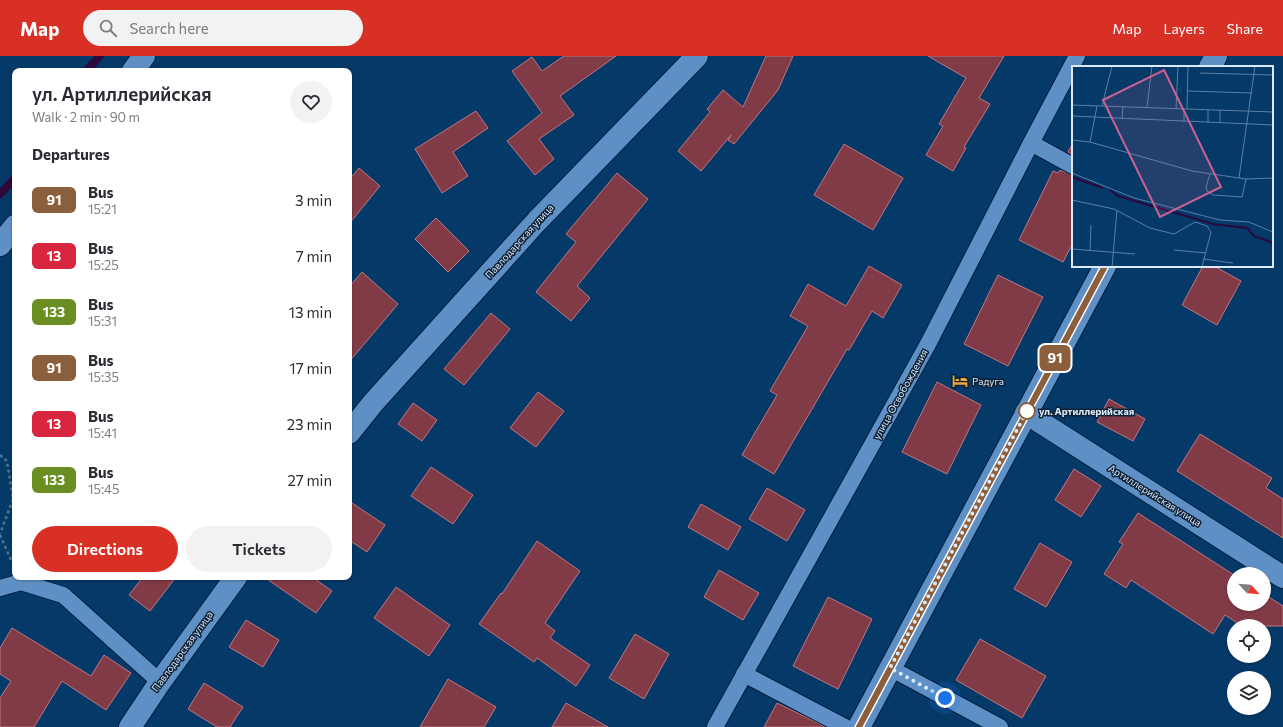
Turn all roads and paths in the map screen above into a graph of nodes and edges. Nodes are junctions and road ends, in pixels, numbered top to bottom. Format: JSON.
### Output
{"nodes":[{"id":1,"x":144,"y":56,"type":"edge"},
{"id":2,"x":696,"y":56,"type":"edge"},
{"id":3,"x":1078,"y":56,"type":"edge"},
{"id":4,"x":1216,"y":56,"type":"edge"},
{"id":5,"x":1073,"y":66,"type":"edge"},
{"id":6,"x":1211,"y":66,"type":"edge"},
{"id":7,"x":1072,"y":67,"type":"edge"},
{"id":8,"x":135,"y":68,"type":"edge"},
{"id":9,"x":1031,"y":143,"type":"junction"},
{"id":10,"x":1072,"y":165,"type":"edge"},
{"id":11,"x":12,"y":230,"type":"edge"},
{"id":12,"x":0,"y":245,"type":"edge"},
{"id":13,"x":1104,"y":267,"type":"edge"},
{"id":14,"x":1026,"y":414,"type":"junction"},
{"id":15,"x":352,"y":429,"type":"edge"},
{"id":16,"x":0,"y":455,"type":"edge"},
{"id":17,"x":12,"y":488,"type":"edge"},
{"id":18,"x":12,"y":504,"type":"edge"},
{"id":19,"x":0,"y":534,"type":"edge"},
{"id":20,"x":12,"y":561,"type":"edge"},
{"id":21,"x":1283,"y":577,"type":"edge"},
{"id":22,"x":234,"y":580,"type":"edge"},
{"id":23,"x":0,"y":588,"type":"edge"},
{"id":24,"x":890,"y":668,"type":"junction"},
{"id":25,"x":744,"y":674,"type":"junction"},
{"id":26,"x":160,"y":682,"type":"junction"},
{"id":27,"x":130,"y":727,"type":"edge"},
{"id":28,"x":715,"y":727,"type":"edge"},
{"id":29,"x":845,"y":727,"type":"edge"},
{"id":30,"x":859,"y":727,"type":"edge"},
{"id":31,"x":1000,"y":727,"type":"edge"}],
"edges":[{"from":1,"to":8,"type":"street"},
{"from":2,"to":15,"type":"street","name":"Павлодарская улица"},
{"from":3,"to":5,"type":"lane","name":"улица Освобождения"},
{"from":4,"to":6,"type":"street"},
{"from":7,"to":9,"type":"lane","name":"улица Освобождения"},
{"from":9,"to":10,"type":"lane"},
{"from":9,"to":25,"type":"lane","name":"улица Освобождения"},
{"from":11,"to":12,"type":"street"},
{"from":13,"to":14,"type":"street"},
{"from":14,"to":21,"type":"street","name":"Артиллерийская улица"},
{"from":14,"to":24,"type":"street"},
{"from":16,"to":17,"type":"path"},
{"from":18,"to":19,"type":"path"},
{"from":19,"to":20,"type":"path"},
{"from":22,"to":26,"type":"street","name":"Павлодарская улица"},
{"from":23,"to":26,"type":"lane"},
{"from":24,"to":30,"type":"street"},
{"from":24,"to":31,"type":"lane"},
{"from":25,"to":28,"type":"lane","name":"улица Освобождения"},
{"from":25,"to":29,"type":"lane"},
{"from":26,"to":27,"type":"street","name":"Павлодарская улица"}]}
